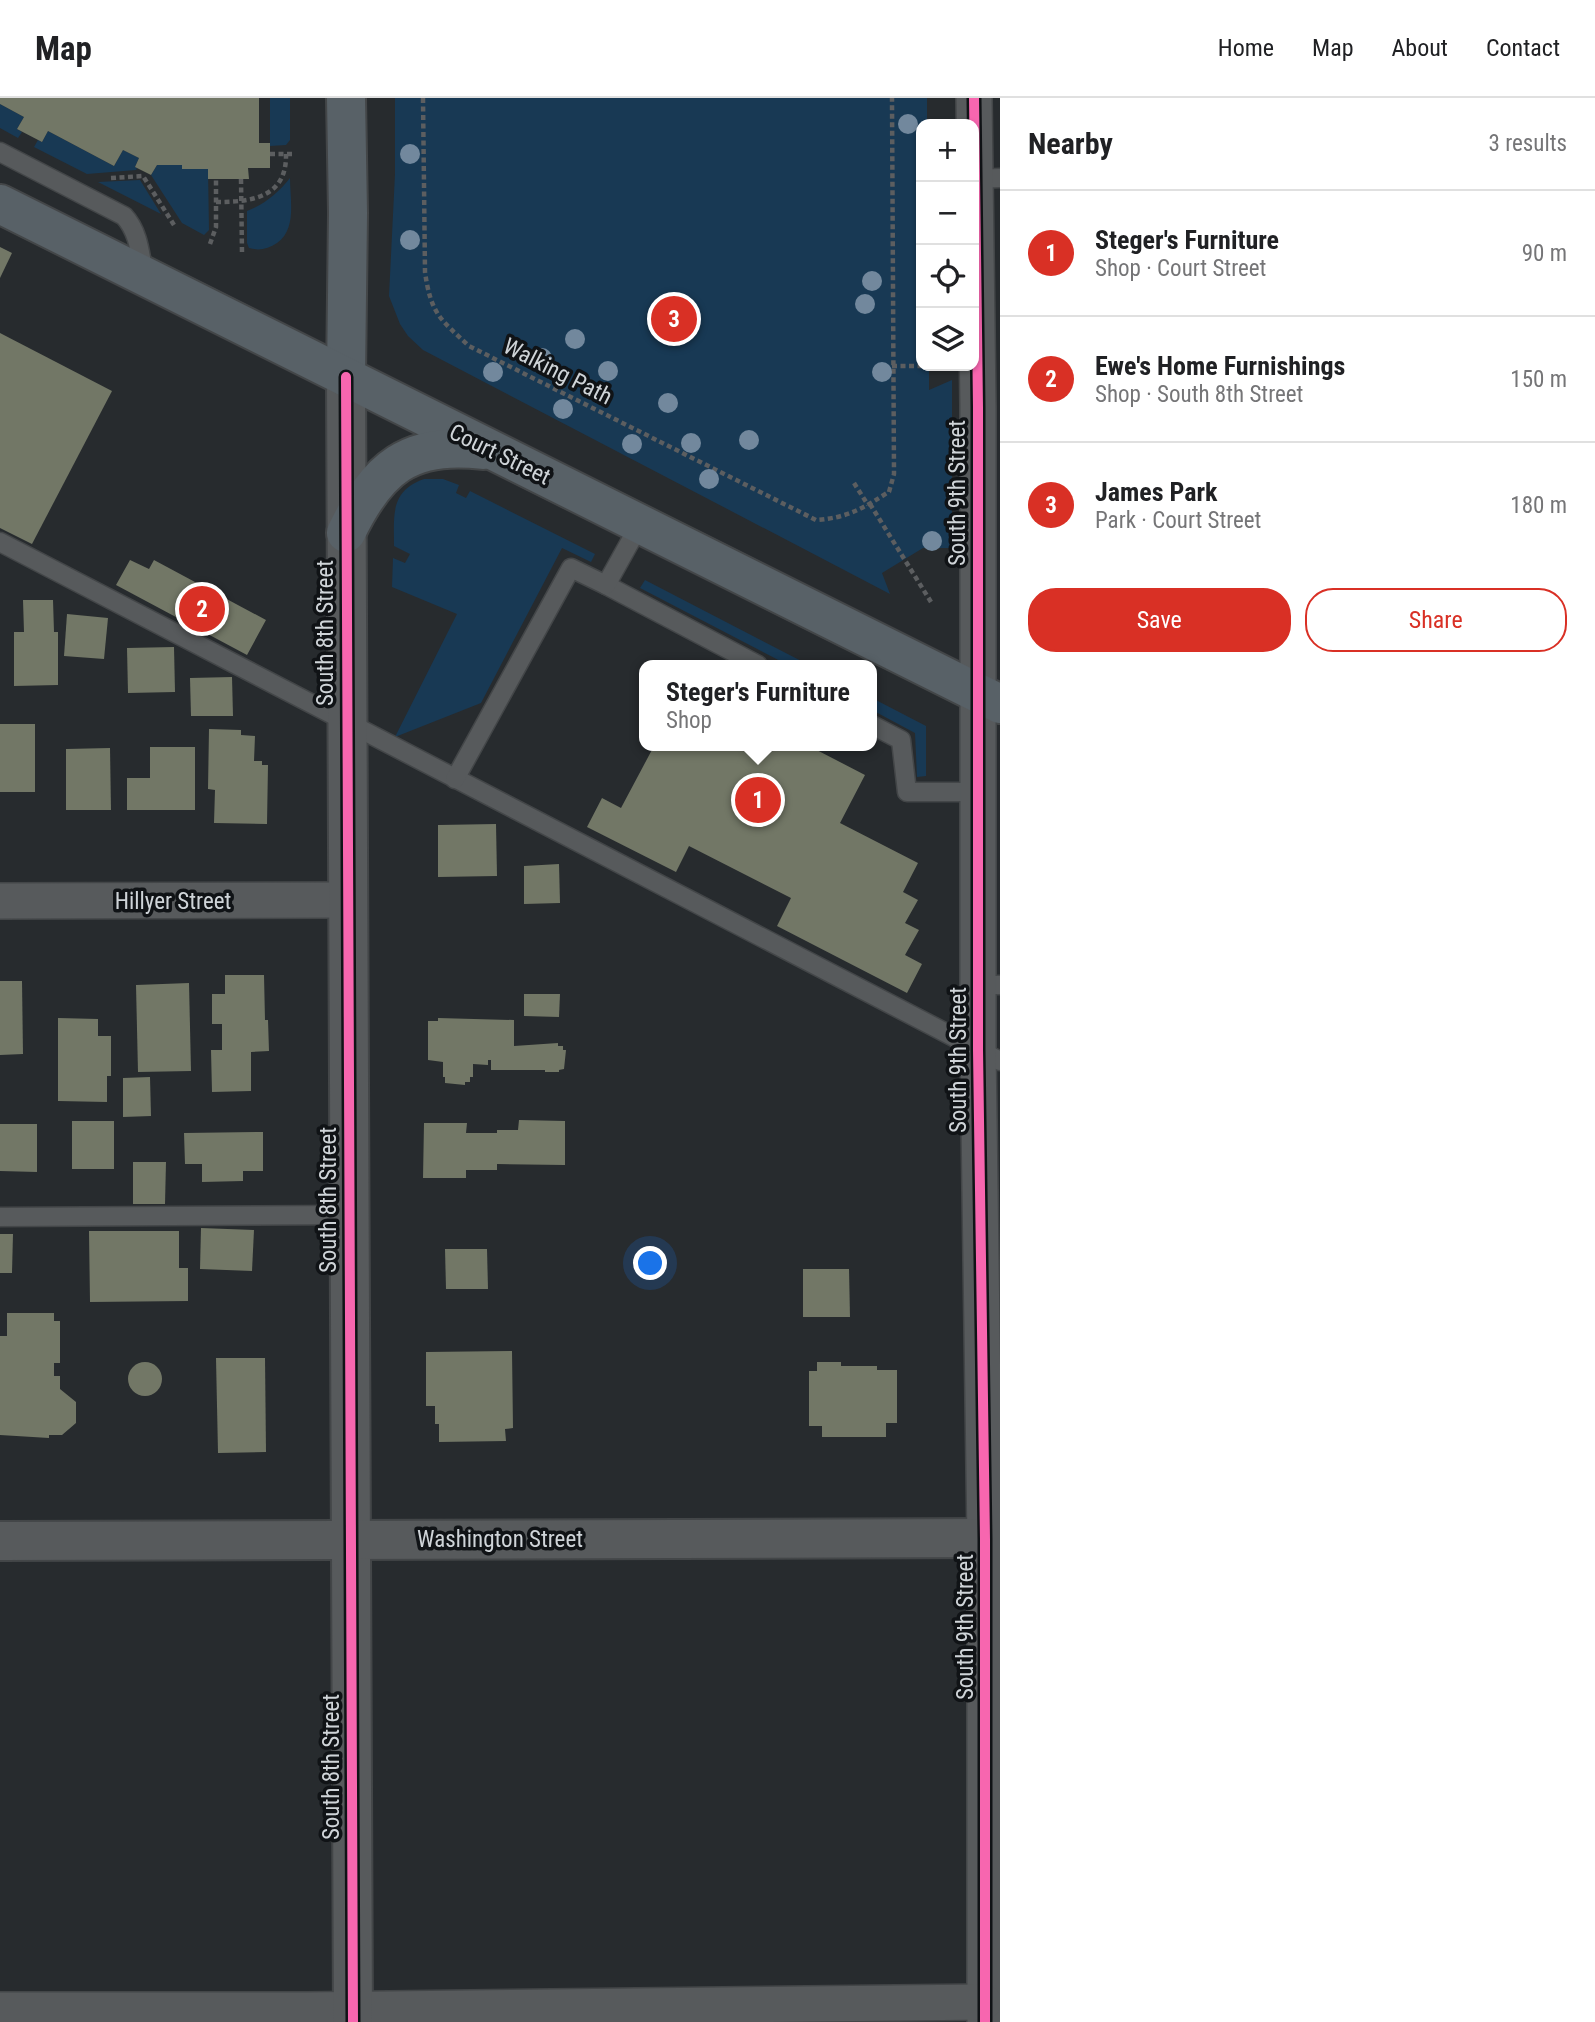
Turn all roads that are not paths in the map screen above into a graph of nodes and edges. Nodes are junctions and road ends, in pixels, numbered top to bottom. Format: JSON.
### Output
{"nodes":[{"id":1,"x":346,"y":98,"type":"edge"},
{"id":2,"x":974,"y":98,"type":"edge"},
{"id":3,"x":0,"y":152,"type":"edge"},
{"id":4,"x":987,"y":178,"type":"edge"},
{"id":5,"x":0,"y":204,"type":"edge"},
{"id":6,"x":144,"y":278,"type":"junction"},
{"id":7,"x":346,"y":377,"type":"junction"},
{"id":8,"x":989,"y":423,"type":"edge"},
{"id":9,"x":494,"y":451,"type":"junction"},
{"id":10,"x":640,"y":524,"type":"junction"},
{"id":11,"x":346,"y":533,"type":"junction"},
{"id":12,"x":0,"y":542,"type":"edge"},
{"id":13,"x":606,"y":585,"type":"junction"},
{"id":14,"x":748,"y":660,"type":"edge"},
{"id":15,"x":988,"y":698,"type":"edge"},
{"id":16,"x":346,"y":723,"type":"junction"},
{"id":17,"x":877,"y":728,"type":"edge"},
{"id":18,"x":455,"y":779,"type":"junction"},
{"id":19,"x":979,"y":792,"type":"junction"},
{"id":20,"x":346,"y":900,"type":"junction"},
{"id":21,"x":0,"y":901,"type":"edge"},
{"id":22,"x":989,"y":985,"type":"edge"},
{"id":23,"x":989,"y":1055,"type":"edge"},
{"id":24,"x":349,"y":1215,"type":"junction"},
{"id":25,"x":0,"y":1217,"type":"edge"},
{"id":26,"x":352,"y":1539,"type":"junction"},
{"id":27,"x":993,"y":1539,"type":"edge"},
{"id":28,"x":0,"y":1541,"type":"edge"},
{"id":29,"x":993,"y":1913,"type":"edge"},
{"id":30,"x":0,"y":2010,"type":"edge"},
{"id":31,"x":985,"y":2012,"type":"edge"},
{"id":32,"x":353,"y":2016,"type":"edge"}],
"edges":[{"from":1,"to":7,"type":"main road","name":"South 8th Street"},
{"from":2,"to":4,"type":"street","name":"South 9th Street"},
{"from":3,"to":6,"type":"lane"},
{"from":4,"to":8,"type":"street","name":"South 9th Street"},
{"from":5,"to":6,"type":"main road","name":"Court Street"},
{"from":6,"to":7,"type":"main road","name":"Court Street"},
{"from":7,"to":9,"type":"main road","name":"Court Street"},
{"from":7,"to":11,"type":"street","name":"South 8th Street"},
{"from":8,"to":15,"type":"street","name":"South 9th Street"},
{"from":9,"to":10,"type":"main road","name":"Court Street"},
{"from":9,"to":11,"type":"main road"},
{"from":10,"to":13,"type":"lane"},
{"from":10,"to":15,"type":"main road","name":"Court Street"},
{"from":11,"to":16,"type":"street","name":"South 8th Street"},
{"from":12,"to":16,"type":"lane"},
{"from":13,"to":14,"type":"lane"},
{"from":13,"to":18,"type":"lane"},
{"from":15,"to":19,"type":"street","name":"South 9th Street"},
{"from":16,"to":18,"type":"lane"},
{"from":16,"to":20,"type":"street","name":"South 8th Street"},
{"from":17,"to":19,"type":"lane"},
{"from":18,"to":23,"type":"lane"},
{"from":19,"to":22,"type":"street","name":"South 9th Street"},
{"from":20,"to":21,"type":"street","name":"Hillyer Street"},
{"from":20,"to":24,"type":"street","name":"South 8th Street"},
{"from":22,"to":23,"type":"street","name":"South 9th Street"},
{"from":23,"to":27,"type":"street","name":"South 9th Street"},
{"from":24,"to":25,"type":"lane"},
{"from":24,"to":26,"type":"street","name":"South 8th Street"},
{"from":26,"to":27,"type":"street","name":"Washington Street"},
{"from":26,"to":28,"type":"street","name":"Washington Street"},
{"from":26,"to":32,"type":"street","name":"South 8th Street"},
{"from":27,"to":29,"type":"street","name":"South 9th Street"},
{"from":29,"to":31,"type":"street","name":"South 9th Street"},
{"from":30,"to":32,"type":"street"},
{"from":31,"to":32,"type":"street"}]}
